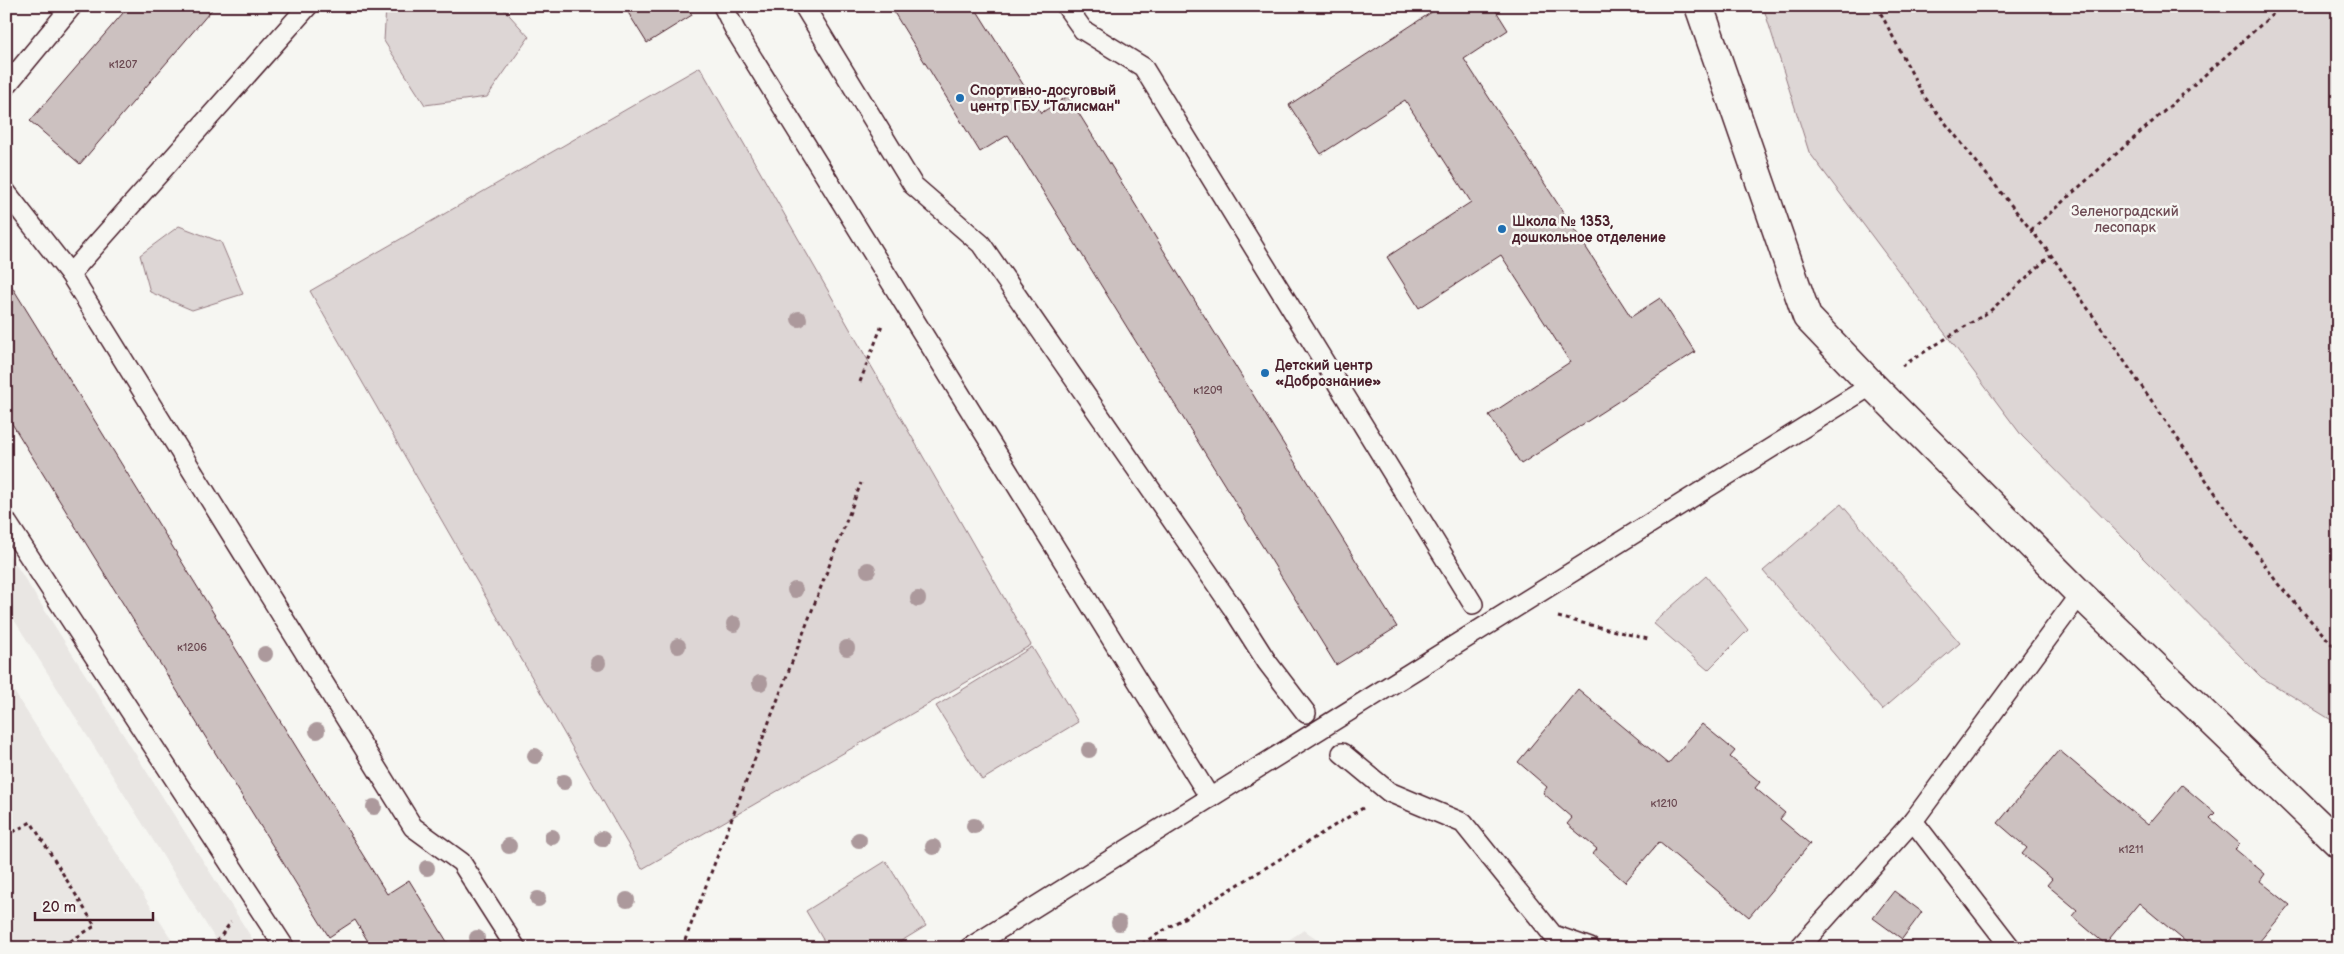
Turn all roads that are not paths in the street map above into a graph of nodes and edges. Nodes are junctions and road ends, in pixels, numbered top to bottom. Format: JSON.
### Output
{"nodes":[{"id":1,"x":72,"y":6,"type":"edge"},
{"id":2,"x":308,"y":6,"type":"edge"},
{"id":3,"x":724,"y":6,"type":"edge"},
{"id":4,"x":804,"y":6,"type":"edge"},
{"id":5,"x":1066,"y":6,"type":"edge"},
{"id":6,"x":1699,"y":6,"type":"edge"},
{"id":7,"x":6,"y":86,"type":"edge"},
{"id":8,"x":6,"y":192,"type":"edge"},
{"id":9,"x":70,"y":274,"type":"junction"},
{"id":10,"x":1872,"y":385,"type":"junction"},
{"id":11,"x":6,"y":521,"type":"edge"},
{"id":12,"x":2080,"y":594,"type":"junction"},
{"id":13,"x":1473,"y":604,"type":"dead end"},
{"id":14,"x":1306,"y":713,"type":"dead end"},
{"id":15,"x":1342,"y":753,"type":"dead end"},
{"id":16,"x":1210,"y":798,"type":"junction"},
{"id":17,"x":1913,"y":821,"type":"junction"},
{"id":18,"x":2338,"y":843,"type":"edge"},
{"id":19,"x":285,"y":948,"type":"edge"},
{"id":20,"x":516,"y":948,"type":"edge"},
{"id":21,"x":969,"y":948,"type":"edge"},
{"id":22,"x":1590,"y":948,"type":"edge"},
{"id":23,"x":1799,"y":948,"type":"edge"},
{"id":24,"x":2011,"y":948,"type":"edge"}],
"edges":[{"from":1,"to":7,"type":"lane"},
{"from":2,"to":9,"type":"lane"},
{"from":3,"to":16,"type":"lane"},
{"from":4,"to":14,"type":"lane"},
{"from":5,"to":13,"type":"lane"},
{"from":6,"to":10,"type":"street"},
{"from":8,"to":9,"type":"lane"},
{"from":9,"to":20,"type":"lane"},
{"from":10,"to":12,"type":"street"},
{"from":10,"to":16,"type":"lane"},
{"from":11,"to":19,"type":"lane"},
{"from":12,"to":17,"type":"lane"},
{"from":12,"to":18,"type":"street"},
{"from":15,"to":22,"type":"lane"},
{"from":16,"to":21,"type":"lane"},
{"from":17,"to":23,"type":"lane"},
{"from":17,"to":24,"type":"lane"}]}
